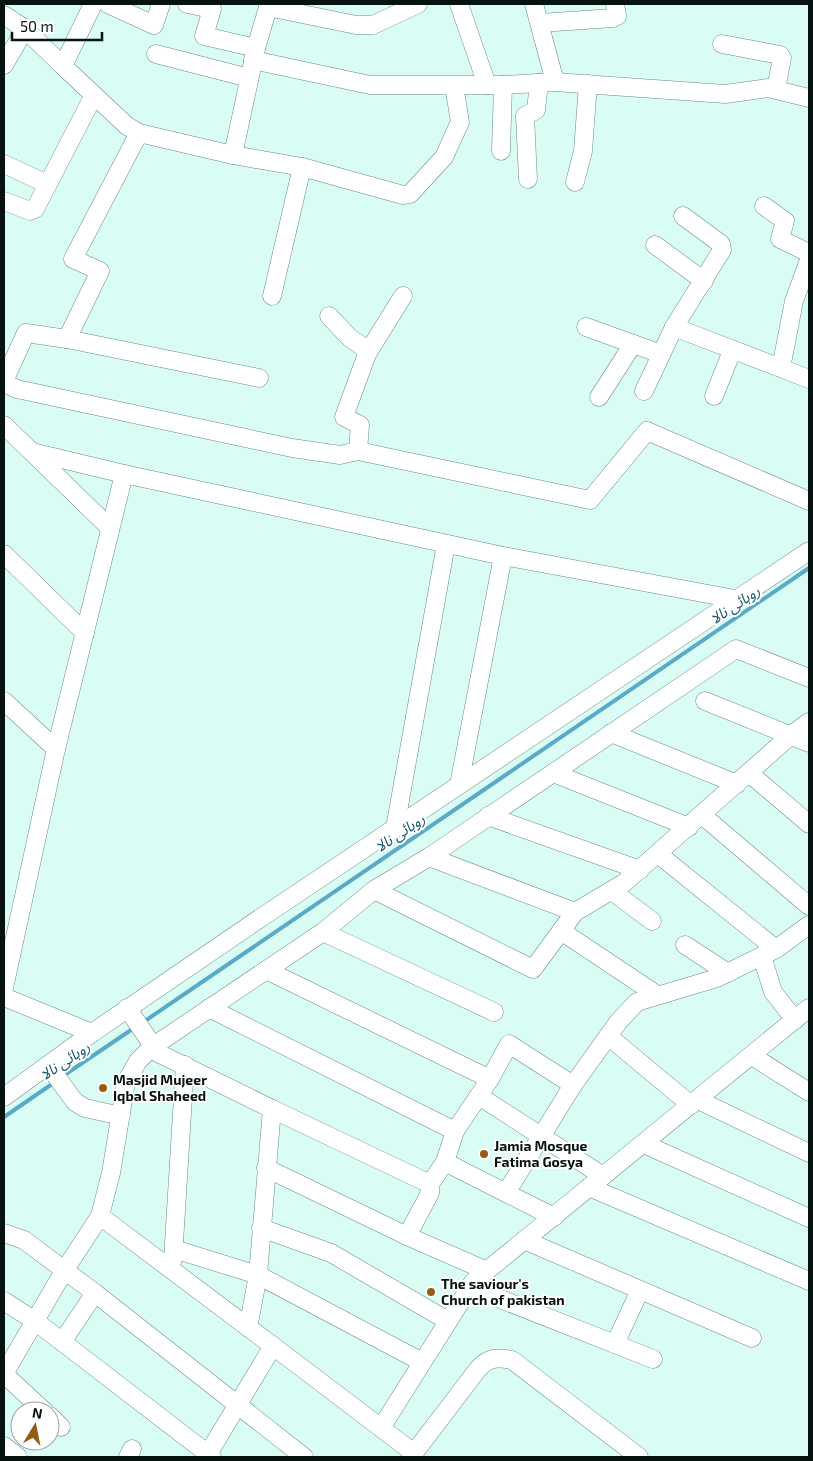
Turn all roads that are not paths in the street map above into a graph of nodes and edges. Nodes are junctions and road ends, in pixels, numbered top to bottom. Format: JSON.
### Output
{"nodes":[{"id":1,"x":93,"y":4,"type":"edge"},
{"id":2,"x":108,"y":4,"type":"edge"},
{"id":3,"x":161,"y":4,"type":"edge"},
{"id":4,"x":187,"y":4,"type":"edge"},
{"id":5,"x":418,"y":4,"type":"edge"},
{"id":6,"x":459,"y":4,"type":"edge"},
{"id":7,"x":534,"y":4,"type":"edge"},
{"id":8,"x":615,"y":4,"type":"edge"},
{"id":9,"x":268,"y":5,"type":"edge"},
{"id":10,"x":4,"y":15,"type":"edge"},
{"id":11,"x":540,"y":22,"type":"junction"},
{"id":12,"x":25,"y":30,"type":"junction"},
{"id":13,"x":722,"y":44,"type":"dead end"},
{"id":14,"x":156,"y":54,"type":"dead end"},
{"id":15,"x":254,"y":54,"type":"junction"},
{"id":16,"x":4,"y":65,"type":"edge"},
{"id":17,"x":63,"y":66,"type":"junction"},
{"id":18,"x":249,"y":78,"type":"junction"},
{"id":19,"x":547,"y":82,"type":"junction"},
{"id":20,"x":588,"y":84,"type":"junction"},
{"id":21,"x":495,"y":85,"type":"junction"},
{"id":22,"x":454,"y":86,"type":"junction"},
{"id":23,"x":776,"y":89,"type":"junction"},
{"id":24,"x":94,"y":95,"type":"junction"},
{"id":25,"x":809,"y":98,"type":"edge"},
{"id":26,"x":139,"y":133,"type":"junction"},
{"id":27,"x":501,"y":151,"type":"dead end"},
{"id":28,"x":233,"y":155,"type":"junction"},
{"id":29,"x":4,"y":164,"type":"edge"},
{"id":30,"x":302,"y":167,"type":"junction"},
{"id":31,"x":528,"y":179,"type":"dead end"},
{"id":32,"x":576,"y":182,"type":"dead end"},
{"id":33,"x":47,"y":184,"type":"junction"},
{"id":34,"x":4,"y":201,"type":"edge"},
{"id":35,"x":764,"y":206,"type":"dead end"},
{"id":36,"x":683,"y":216,"type":"dead end"},
{"id":37,"x":655,"y":245,"type":"dead end"},
{"id":38,"x":809,"y":253,"type":"edge"},
{"id":39,"x":809,"y":260,"type":"edge"},
{"id":40,"x":704,"y":281,"type":"junction"},
{"id":41,"x":272,"y":296,"type":"dead end"},
{"id":42,"x":403,"y":296,"type":"dead end"},
{"id":43,"x":329,"y":316,"type":"dead end"},
{"id":44,"x":586,"y":326,"type":"dead end"},
{"id":45,"x":674,"y":328,"type":"junction"},
{"id":46,"x":66,"y":339,"type":"junction"},
{"id":47,"x":633,"y":344,"type":"junction"},
{"id":48,"x":732,"y":351,"type":"junction"},
{"id":49,"x":367,"y":354,"type":"junction"},
{"id":50,"x":661,"y":354,"type":"junction"},
{"id":51,"x":781,"y":368,"type":"junction"},
{"id":52,"x":259,"y":378,"type":"dead end"},
{"id":53,"x":809,"y":379,"type":"edge"},
{"id":54,"x":4,"y":382,"type":"edge"},
{"id":55,"x":644,"y":391,"type":"dead end"},
{"id":56,"x":714,"y":396,"type":"dead end"},
{"id":57,"x":599,"y":397,"type":"dead end"},
{"id":58,"x":4,"y":425,"type":"edge"},
{"id":59,"x":31,"y":451,"type":"junction"},
{"id":60,"x":358,"y":451,"type":"junction"},
{"id":61,"x":124,"y":474,"type":"junction"},
{"id":62,"x":809,"y":501,"type":"edge"},
{"id":63,"x":110,"y":528,"type":"junction"},
{"id":64,"x":446,"y":544,"type":"junction"},
{"id":65,"x":809,"y":551,"type":"edge"},
{"id":66,"x":4,"y":554,"type":"edge"},
{"id":67,"x":503,"y":556,"type":"junction"},
{"id":68,"x":735,"y":599,"type":"junction"},
{"id":69,"x":85,"y":633,"type":"junction"},
{"id":70,"x":809,"y":678,"type":"edge"},
{"id":71,"x":4,"y":701,"type":"edge"},
{"id":72,"x":704,"y":701,"type":"dead end"},
{"id":73,"x":809,"y":722,"type":"edge"},
{"id":74,"x":611,"y":733,"type":"junction"},
{"id":75,"x":791,"y":735,"type":"junction"},
{"id":76,"x":809,"y":743,"type":"edge"},
{"id":77,"x":56,"y":749,"type":"junction"},
{"id":78,"x":553,"y":773,"type":"junction"},
{"id":79,"x":743,"y":778,"type":"junction"},
{"id":80,"x":459,"y":785,"type":"junction"},
{"id":81,"x":702,"y":815,"type":"junction"},
{"id":82,"x":488,"y":816,"type":"junction"},
{"id":83,"x":809,"y":824,"type":"edge"},
{"id":84,"x":689,"y":827,"type":"junction"},
{"id":85,"x":395,"y":828,"type":"junction"},
{"id":86,"x":658,"y":854,"type":"junction"},
{"id":87,"x":429,"y":857,"type":"junction"},
{"id":88,"x":640,"y":870,"type":"junction"},
{"id":89,"x":374,"y":890,"type":"junction"},
{"id":90,"x":612,"y":890,"type":"junction"},
{"id":91,"x":809,"y":906,"type":"edge"},
{"id":92,"x":575,"y":912,"type":"junction"},
{"id":93,"x":652,"y":921,"type":"dead end"},
{"id":94,"x":809,"y":925,"type":"edge"},
{"id":95,"x":561,"y":931,"type":"junction"},
{"id":96,"x":324,"y":932,"type":"junction"},
{"id":97,"x":9,"y":941,"type":"edge"},
{"id":98,"x":684,"y":945,"type":"dead end"},
{"id":99,"x":769,"y":953,"type":"junction"},
{"id":100,"x":266,"y":970,"type":"junction"},
{"id":101,"x":728,"y":973,"type":"junction"},
{"id":102,"x":4,"y":988,"type":"edge"},
{"id":103,"x":657,"y":995,"type":"junction"},
{"id":104,"x":4,"y":996,"type":"edge"},
{"id":105,"x":209,"y":1008,"type":"junction"},
{"id":106,"x":129,"y":1011,"type":"junction"},
{"id":107,"x":494,"y":1012,"type":"dead end"},
{"id":108,"x":803,"y":1016,"type":"edge"},
{"id":109,"x":92,"y":1033,"type":"junction"},
{"id":110,"x":608,"y":1036,"type":"junction"},
{"id":111,"x":151,"y":1045,"type":"junction"},
{"id":112,"x":752,"y":1056,"type":"junction"},
{"id":113,"x":185,"y":1065,"type":"junction"},
{"id":114,"x":51,"y":1068,"type":"junction"},
{"id":115,"x":490,"y":1079,"type":"junction"},
{"id":116,"x":573,"y":1084,"type":"junction"},
{"id":117,"x":809,"y":1092,"type":"edge"},
{"id":118,"x":4,"y":1096,"type":"edge"},
{"id":119,"x":479,"y":1096,"type":"junction"},
{"id":120,"x":695,"y":1102,"type":"junction"},
{"id":121,"x":272,"y":1109,"type":"junction"},
{"id":122,"x":121,"y":1116,"type":"junction"},
{"id":123,"x":455,"y":1131,"type":"junction"},
{"id":124,"x":541,"y":1136,"type":"junction"},
{"id":125,"x":644,"y":1144,"type":"junction"},
{"id":126,"x":809,"y":1153,"type":"edge"},
{"id":127,"x":445,"y":1162,"type":"junction"},
{"id":128,"x":266,"y":1168,"type":"junction"},
{"id":129,"x":603,"y":1176,"type":"junction"},
{"id":130,"x":430,"y":1184,"type":"junction"},
{"id":131,"x":589,"y":1187,"type":"junction"},
{"id":132,"x":506,"y":1193,"type":"junction"},
{"id":133,"x":100,"y":1216,"type":"junction"},
{"id":134,"x":554,"y":1216,"type":"junction"},
{"id":135,"x":809,"y":1218,"type":"edge"},
{"id":136,"x":261,"y":1228,"type":"junction"},
{"id":137,"x":4,"y":1233,"type":"edge"},
{"id":138,"x":407,"y":1236,"type":"junction"},
{"id":139,"x":524,"y":1240,"type":"junction"},
{"id":140,"x":174,"y":1249,"type":"junction"},
{"id":141,"x":64,"y":1271,"type":"junction"},
{"id":142,"x":172,"y":1271,"type":"junction"},
{"id":143,"x":486,"y":1271,"type":"junction"},
{"id":144,"x":258,"y":1275,"type":"junction"},
{"id":145,"x":809,"y":1281,"type":"edge"},
{"id":146,"x":470,"y":1286,"type":"junction"},
{"id":147,"x":640,"y":1290,"type":"junction"},
{"id":148,"x":95,"y":1293,"type":"junction"},
{"id":149,"x":4,"y":1301,"type":"edge"},
{"id":150,"x":35,"y":1321,"type":"junction"},
{"id":151,"x":448,"y":1321,"type":"junction"},
{"id":152,"x":248,"y":1328,"type":"junction"},
{"id":153,"x":752,"y":1338,"type":"dead end"},
{"id":154,"x":62,"y":1342,"type":"junction"},
{"id":155,"x":615,"y":1344,"type":"junction"},
{"id":156,"x":273,"y":1346,"type":"junction"},
{"id":157,"x":653,"y":1359,"type":"dead end"},
{"id":158,"x":422,"y":1362,"type":"junction"},
{"id":159,"x":6,"y":1363,"type":"edge"},
{"id":160,"x":33,"y":1401,"type":"edge"},
{"id":161,"x":238,"y":1404,"type":"junction"},
{"id":162,"x":381,"y":1428,"type":"junction"},
{"id":163,"x":4,"y":1446,"type":"edge"},
{"id":164,"x":412,"y":1455,"type":"edge"},
{"id":165,"x":210,"y":1456,"type":"edge"},
{"id":166,"x":18,"y":1457,"type":"edge"},
{"id":167,"x":304,"y":1457,"type":"edge"},
{"id":168,"x":639,"y":1457,"type":"edge"}],
"edges":[{"from":1,"to":17,"type":"street"},
{"from":2,"to":3,"type":"street"},
{"from":4,"to":15,"type":"street"},
{"from":5,"to":9,"type":"street"},
{"from":6,"to":21,"type":"street"},
{"from":7,"to":11,"type":"street"},
{"from":8,"to":11,"type":"street"},
{"from":9,"to":15,"type":"street"},
{"from":10,"to":12,"type":"street"},
{"from":11,"to":19,"type":"street"},
{"from":12,"to":16,"type":"street"},
{"from":12,"to":17,"type":"street"},
{"from":13,"to":23,"type":"street"},
{"from":14,"to":18,"type":"street"},
{"from":15,"to":18,"type":"street"},
{"from":15,"to":22,"type":"street"},
{"from":17,"to":24,"type":"street"},
{"from":18,"to":28,"type":"street"},
{"from":19,"to":20,"type":"street"},
{"from":19,"to":21,"type":"street"},
{"from":19,"to":31,"type":"street"},
{"from":20,"to":23,"type":"street"},
{"from":20,"to":32,"type":"street"},
{"from":21,"to":22,"type":"street"},
{"from":21,"to":27,"type":"street"},
{"from":22,"to":30,"type":"street"},
{"from":23,"to":25,"type":"street"},
{"from":24,"to":26,"type":"street"},
{"from":24,"to":33,"type":"street"},
{"from":26,"to":28,"type":"street"},
{"from":26,"to":46,"type":"street"},
{"from":28,"to":30,"type":"street"},
{"from":29,"to":33,"type":"street"},
{"from":30,"to":41,"type":"street"},
{"from":33,"to":34,"type":"street"},
{"from":35,"to":38,"type":"street"},
{"from":36,"to":40,"type":"street"},
{"from":37,"to":40,"type":"street"},
{"from":39,"to":51,"type":"street"},
{"from":40,"to":45,"type":"street"},
{"from":42,"to":49,"type":"street"},
{"from":43,"to":49,"type":"street"},
{"from":44,"to":47,"type":"street"},
{"from":45,"to":48,"type":"street"},
{"from":45,"to":50,"type":"street"},
{"from":46,"to":52,"type":"street"},
{"from":46,"to":54,"type":"street"},
{"from":47,"to":50,"type":"street"},
{"from":47,"to":57,"type":"street"},
{"from":48,"to":51,"type":"street"},
{"from":48,"to":56,"type":"street"},
{"from":49,"to":60,"type":"street"},
{"from":50,"to":55,"type":"street"},
{"from":51,"to":53,"type":"street"},
{"from":54,"to":60,"type":"street"},
{"from":58,"to":59,"type":"street"},
{"from":59,"to":61,"type":"street"},
{"from":59,"to":63,"type":"street"},
{"from":60,"to":62,"type":"street"},
{"from":61,"to":63,"type":"street"},
{"from":61,"to":64,"type":"street"},
{"from":63,"to":69,"type":"street"},
{"from":64,"to":67,"type":"street"},
{"from":64,"to":85,"type":"street"},
{"from":65,"to":68,"type":"street"},
{"from":66,"to":69,"type":"street"},
{"from":67,"to":68,"type":"street"},
{"from":67,"to":80,"type":"street"},
{"from":68,"to":80,"type":"street"},
{"from":69,"to":77,"type":"street"},
{"from":70,"to":74,"type":"street"},
{"from":71,"to":77,"type":"street"},
{"from":72,"to":75,"type":"street"},
{"from":73,"to":75,"type":"street"},
{"from":74,"to":78,"type":"street"},
{"from":74,"to":79,"type":"street"},
{"from":75,"to":76,"type":"street"},
{"from":75,"to":79,"type":"street"},
{"from":77,"to":97,"type":"street"},
{"from":78,"to":82,"type":"street"},
{"from":78,"to":84,"type":"street"},
{"from":79,"to":81,"type":"street"},
{"from":79,"to":83,"type":"street"},
{"from":80,"to":85,"type":"street"},
{"from":81,"to":84,"type":"street"},
{"from":81,"to":91,"type":"street"},
{"from":82,"to":87,"type":"street"},
{"from":82,"to":88,"type":"street"},
{"from":84,"to":86,"type":"street"},
{"from":85,"to":106,"type":"street"},
{"from":86,"to":88,"type":"street"},
{"from":86,"to":99,"type":"street"},
{"from":87,"to":89,"type":"street"},
{"from":87,"to":92,"type":"street"},
{"from":88,"to":90,"type":"street"},
{"from":89,"to":95,"type":"street"},
{"from":89,"to":96,"type":"street"},
{"from":90,"to":92,"type":"street"},
{"from":90,"to":93,"type":"street"},
{"from":92,"to":95,"type":"street"},
{"from":94,"to":99,"type":"street"},
{"from":95,"to":103,"type":"street"},
{"from":96,"to":100,"type":"street"},
{"from":96,"to":107,"type":"street"},
{"from":97,"to":102,"type":"street"},
{"from":98,"to":101,"type":"street"},
{"from":99,"to":101,"type":"street"},
{"from":99,"to":108,"type":"street"},
{"from":100,"to":105,"type":"street"},
{"from":100,"to":115,"type":"street"},
{"from":101,"to":103,"type":"street"},
{"from":103,"to":110,"type":"street"},
{"from":104,"to":109,"type":"street"},
{"from":105,"to":111,"type":"street"},
{"from":105,"to":123,"type":"street"},
{"from":106,"to":109,"type":"street"},
{"from":106,"to":111,"type":"street"},
{"from":108,"to":112,"type":"street"},
{"from":109,"to":114,"type":"street"},
{"from":110,"to":116,"type":"street"},
{"from":110,"to":120,"type":"street"},
{"from":111,"to":113,"type":"street"},
{"from":111,"to":122,"type":"street"},
{"from":112,"to":117,"type":"street"},
{"from":112,"to":120,"type":"street"},
{"from":113,"to":121,"type":"street"},
{"from":113,"to":140,"type":"street"},
{"from":114,"to":118,"type":"street"},
{"from":114,"to":122,"type":"street"},
{"from":115,"to":116,"type":"street"},
{"from":115,"to":119,"type":"street"},
{"from":116,"to":124,"type":"street"},
{"from":119,"to":123,"type":"street"},
{"from":119,"to":124,"type":"street"},
{"from":120,"to":125,"type":"street"},
{"from":120,"to":126,"type":"street"},
{"from":121,"to":128,"type":"street"},
{"from":121,"to":130,"type":"street"},
{"from":122,"to":133,"type":"street"},
{"from":123,"to":127,"type":"street"},
{"from":124,"to":129,"type":"street"},
{"from":124,"to":132,"type":"street"},
{"from":125,"to":129,"type":"street"},
{"from":125,"to":135,"type":"street"},
{"from":127,"to":130,"type":"street"},
{"from":127,"to":132,"type":"street"},
{"from":128,"to":136,"type":"street"},
{"from":128,"to":138,"type":"street"},
{"from":129,"to":131,"type":"street"},
{"from":130,"to":138,"type":"street"},
{"from":131,"to":134,"type":"street"},
{"from":131,"to":145,"type":"street"},
{"from":132,"to":134,"type":"street"},
{"from":133,"to":141,"type":"street"},
{"from":133,"to":142,"type":"street"},
{"from":134,"to":139,"type":"street"},
{"from":136,"to":144,"type":"street"},
{"from":136,"to":151,"type":"street"},
{"from":137,"to":141,"type":"street"},
{"from":138,"to":143,"type":"street"},
{"from":139,"to":143,"type":"street"},
{"from":139,"to":147,"type":"street"},
{"from":140,"to":142,"type":"street"},
{"from":140,"to":144,"type":"street"},
{"from":141,"to":148,"type":"street"},
{"from":141,"to":150,"type":"street"},
{"from":142,"to":152,"type":"street"},
{"from":143,"to":146,"type":"street"},
{"from":144,"to":152,"type":"street"},
{"from":144,"to":158,"type":"street"},
{"from":146,"to":151,"type":"street"},
{"from":146,"to":155,"type":"street"},
{"from":147,"to":153,"type":"street"},
{"from":147,"to":155,"type":"street"},
{"from":148,"to":154,"type":"street"},
{"from":148,"to":161,"type":"street"},
{"from":149,"to":150,"type":"street"},
{"from":150,"to":154,"type":"street"},
{"from":150,"to":159,"type":"street"},
{"from":151,"to":158,"type":"street"},
{"from":152,"to":156,"type":"street"},
{"from":154,"to":165,"type":"street"},
{"from":155,"to":157,"type":"street"},
{"from":156,"to":161,"type":"street"},
{"from":156,"to":162,"type":"street"},
{"from":158,"to":162,"type":"street"},
{"from":159,"to":160,"type":"street"},
{"from":161,"to":165,"type":"street"},
{"from":161,"to":167,"type":"street"},
{"from":162,"to":164,"type":"street"},
{"from":163,"to":166,"type":"street"},
{"from":164,"to":168,"type":"street"}]}
